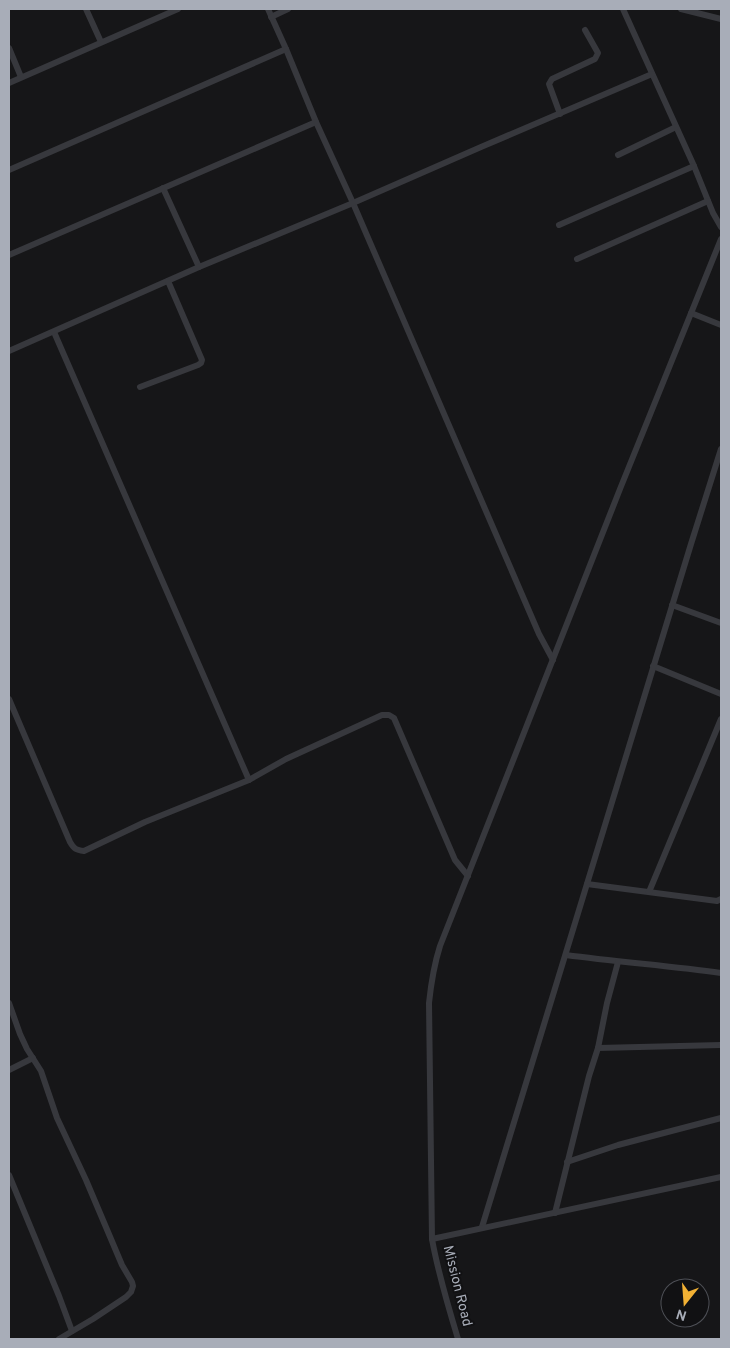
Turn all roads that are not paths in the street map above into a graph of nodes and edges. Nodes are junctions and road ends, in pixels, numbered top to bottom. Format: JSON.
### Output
{"nodes":[{"id":1,"x":86,"y":9,"type":"edge"},
{"id":2,"x":178,"y":9,"type":"edge"},
{"id":3,"x":268,"y":9,"type":"edge"},
{"id":4,"x":288,"y":9,"type":"edge"},
{"id":5,"x":623,"y":9,"type":"edge"},
{"id":6,"x":682,"y":9,"type":"edge"},
{"id":7,"x":271,"y":17,"type":"junction"},
{"id":8,"x":721,"y":19,"type":"edge"},
{"id":9,"x":585,"y":30,"type":"dead end"},
{"id":10,"x":101,"y":42,"type":"junction"},
{"id":11,"x":9,"y":48,"type":"edge"},
{"id":12,"x":286,"y":48,"type":"junction"},
{"id":13,"x":652,"y":74,"type":"junction"},
{"id":14,"x":21,"y":77,"type":"junction"},
{"id":15,"x":9,"y":83,"type":"edge"},
{"id":16,"x":560,"y":114,"type":"junction"},
{"id":17,"x":316,"y":122,"type":"junction"},
{"id":18,"x":676,"y":127,"type":"junction"},
{"id":19,"x":618,"y":155,"type":"dead end"},
{"id":20,"x":694,"y":166,"type":"junction"},
{"id":21,"x":9,"y":170,"type":"edge"},
{"id":22,"x":163,"y":188,"type":"junction"},
{"id":23,"x":708,"y":201,"type":"junction"},
{"id":24,"x":352,"y":203,"type":"junction"},
{"id":25,"x":559,"y":225,"type":"dead end"},
{"id":26,"x":721,"y":227,"type":"edge"},
{"id":27,"x":721,"y":239,"type":"edge"},
{"id":28,"x":9,"y":255,"type":"edge"},
{"id":29,"x":577,"y":259,"type":"dead end"},
{"id":30,"x":200,"y":267,"type":"junction"},
{"id":31,"x":168,"y":281,"type":"junction"},
{"id":32,"x":692,"y":313,"type":"junction"},
{"id":33,"x":721,"y":325,"type":"edge"},
{"id":34,"x":54,"y":332,"type":"junction"},
{"id":35,"x":9,"y":351,"type":"edge"},
{"id":36,"x":140,"y":387,"type":"dead end"},
{"id":37,"x":721,"y":449,"type":"edge"},
{"id":38,"x":672,"y":605,"type":"junction"},
{"id":39,"x":721,"y":623,"type":"edge"},
{"id":40,"x":553,"y":660,"type":"junction"},
{"id":41,"x":653,"y":666,"type":"junction"},
{"id":42,"x":721,"y":694,"type":"edge"},
{"id":43,"x":9,"y":699,"type":"edge"},
{"id":44,"x":721,"y":719,"type":"edge"},
{"id":45,"x":249,"y":780,"type":"junction"},
{"id":46,"x":468,"y":876,"type":"junction"},
{"id":47,"x":587,"y":884,"type":"junction"},
{"id":48,"x":649,"y":892,"type":"junction"},
{"id":49,"x":721,"y":898,"type":"edge"},
{"id":50,"x":566,"y":955,"type":"junction"},
{"id":51,"x":618,"y":962,"type":"junction"},
{"id":52,"x":721,"y":973,"type":"edge"},
{"id":53,"x":9,"y":1003,"type":"edge"},
{"id":54,"x":721,"y":1045,"type":"edge"},
{"id":55,"x":598,"y":1048,"type":"junction"},
{"id":56,"x":33,"y":1058,"type":"junction"},
{"id":57,"x":9,"y":1070,"type":"edge"},
{"id":58,"x":721,"y":1118,"type":"edge"},
{"id":59,"x":567,"y":1162,"type":"junction"},
{"id":60,"x":9,"y":1175,"type":"edge"},
{"id":61,"x":721,"y":1177,"type":"edge"},
{"id":62,"x":555,"y":1213,"type":"junction"},
{"id":63,"x":482,"y":1228,"type":"junction"},
{"id":64,"x":432,"y":1239,"type":"junction"},
{"id":65,"x":72,"y":1330,"type":"junction"},
{"id":66,"x":59,"y":1339,"type":"edge"},
{"id":67,"x":458,"y":1339,"type":"edge"}],
"edges":[{"from":1,"to":10,"type":"street"},
{"from":2,"to":10,"type":"street"},
{"from":3,"to":7,"type":"street"},
{"from":4,"to":7,"type":"street"},
{"from":5,"to":13,"type":"street"},
{"from":6,"to":8,"type":"street"},
{"from":7,"to":12,"type":"street"},
{"from":9,"to":16,"type":"street"},
{"from":10,"to":14,"type":"street"},
{"from":11,"to":14,"type":"street"},
{"from":12,"to":17,"type":"street"},
{"from":12,"to":21,"type":"street"},
{"from":13,"to":16,"type":"street"},
{"from":13,"to":18,"type":"street"},
{"from":14,"to":15,"type":"street"},
{"from":16,"to":24,"type":"street"},
{"from":17,"to":22,"type":"street"},
{"from":17,"to":24,"type":"street"},
{"from":18,"to":19,"type":"street"},
{"from":18,"to":20,"type":"street"},
{"from":20,"to":23,"type":"street"},
{"from":20,"to":25,"type":"street"},
{"from":22,"to":28,"type":"street"},
{"from":22,"to":30,"type":"street"},
{"from":23,"to":26,"type":"street"},
{"from":23,"to":29,"type":"street"},
{"from":24,"to":30,"type":"street"},
{"from":24,"to":40,"type":"street"},
{"from":27,"to":32,"type":"street","name":"Mission Road"},
{"from":30,"to":31,"type":"street"},
{"from":31,"to":34,"type":"street"},
{"from":31,"to":36,"type":"street"},
{"from":32,"to":33,"type":"street"},
{"from":32,"to":40,"type":"street","name":"Mission Road"},
{"from":34,"to":35,"type":"street"},
{"from":34,"to":45,"type":"street"},
{"from":37,"to":38,"type":"street"},
{"from":38,"to":39,"type":"street"},
{"from":38,"to":41,"type":"street"},
{"from":40,"to":46,"type":"street","name":"Mission Road"},
{"from":41,"to":42,"type":"street"},
{"from":41,"to":47,"type":"street"},
{"from":43,"to":45,"type":"street"},
{"from":44,"to":48,"type":"street"},
{"from":45,"to":46,"type":"street"},
{"from":46,"to":64,"type":"street","name":"Mission Road"},
{"from":47,"to":48,"type":"street"},
{"from":47,"to":50,"type":"street"},
{"from":48,"to":49,"type":"street"},
{"from":50,"to":51,"type":"street"},
{"from":50,"to":63,"type":"street"},
{"from":51,"to":52,"type":"street"},
{"from":51,"to":55,"type":"street"},
{"from":53,"to":56,"type":"street"},
{"from":54,"to":55,"type":"street"},
{"from":55,"to":59,"type":"street"},
{"from":56,"to":57,"type":"street"},
{"from":56,"to":65,"type":"street"},
{"from":58,"to":59,"type":"street"},
{"from":59,"to":62,"type":"street"},
{"from":60,"to":65,"type":"street"},
{"from":61,"to":62,"type":"street"},
{"from":62,"to":63,"type":"street"},
{"from":63,"to":64,"type":"street"},
{"from":64,"to":67,"type":"street","name":"Mission Road"},
{"from":65,"to":66,"type":"street"}]}
